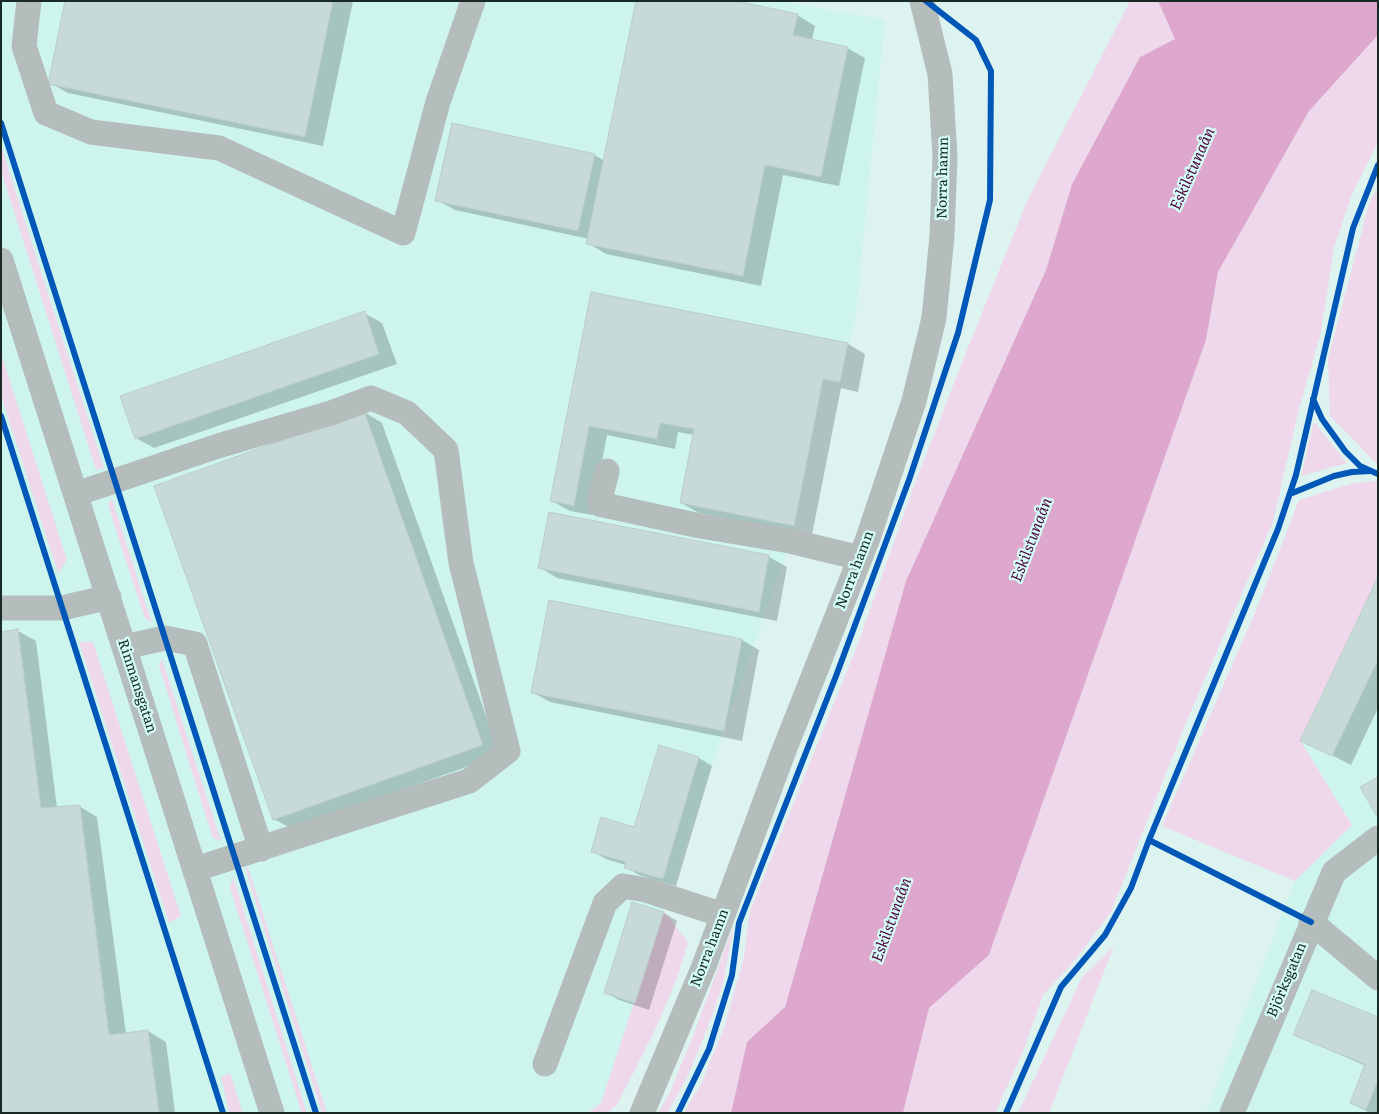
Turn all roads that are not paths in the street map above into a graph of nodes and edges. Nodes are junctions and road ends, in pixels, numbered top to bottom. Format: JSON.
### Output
{"nodes":[{"id":1,"x":29,"y":1,"type":"edge"},
{"id":2,"x":474,"y":1,"type":"edge"},
{"id":3,"x":922,"y":1,"type":"edge"},
{"id":4,"x":1,"y":260,"type":"edge"},
{"id":5,"x":607,"y":471,"type":"dead end"},
{"id":6,"x":76,"y":494,"type":"junction"},
{"id":7,"x":860,"y":558,"type":"junction"},
{"id":8,"x":109,"y":597,"type":"junction"},
{"id":9,"x":1,"y":608,"type":"edge"},
{"id":10,"x":124,"y":647,"type":"junction"},
{"id":11,"x":1378,"y":838,"type":"edge"},
{"id":12,"x":262,"y":849,"type":"junction"},
{"id":13,"x":196,"y":869,"type":"junction"},
{"id":14,"x":723,"y":915,"type":"junction"},
{"id":15,"x":1311,"y":922,"type":"junction"},
{"id":16,"x":1378,"y":978,"type":"edge"},
{"id":17,"x":545,"y":1064,"type":"dead end"},
{"id":18,"x":272,"y":1113,"type":"edge"},
{"id":19,"x":642,"y":1113,"type":"edge"},
{"id":20,"x":1232,"y":1113,"type":"edge"}],
"edges":[{"from":1,"to":2,"type":"street"},
{"from":3,"to":7,"type":"street","name":"Norra hamn"},
{"from":4,"to":6,"type":"street","name":"Rinmansgatan"},
{"from":5,"to":7,"type":"street"},
{"from":6,"to":8,"type":"street","name":"Rinmansgatan"},
{"from":6,"to":12,"type":"street"},
{"from":7,"to":14,"type":"street","name":"Norra hamn"},
{"from":8,"to":9,"type":"street"},
{"from":8,"to":10,"type":"street","name":"Rinmansgatan"},
{"from":10,"to":12,"type":"street"},
{"from":10,"to":13,"type":"street","name":"Rinmansgatan"},
{"from":11,"to":15,"type":"street","name":"Björksgatan"},
{"from":12,"to":13,"type":"street"},
{"from":13,"to":18,"type":"street","name":"Rinmansgatan"},
{"from":14,"to":17,"type":"street"},
{"from":14,"to":19,"type":"street","name":"Norra hamn"},
{"from":15,"to":16,"type":"street"},
{"from":15,"to":20,"type":"street","name":"Björksgatan"}]}
